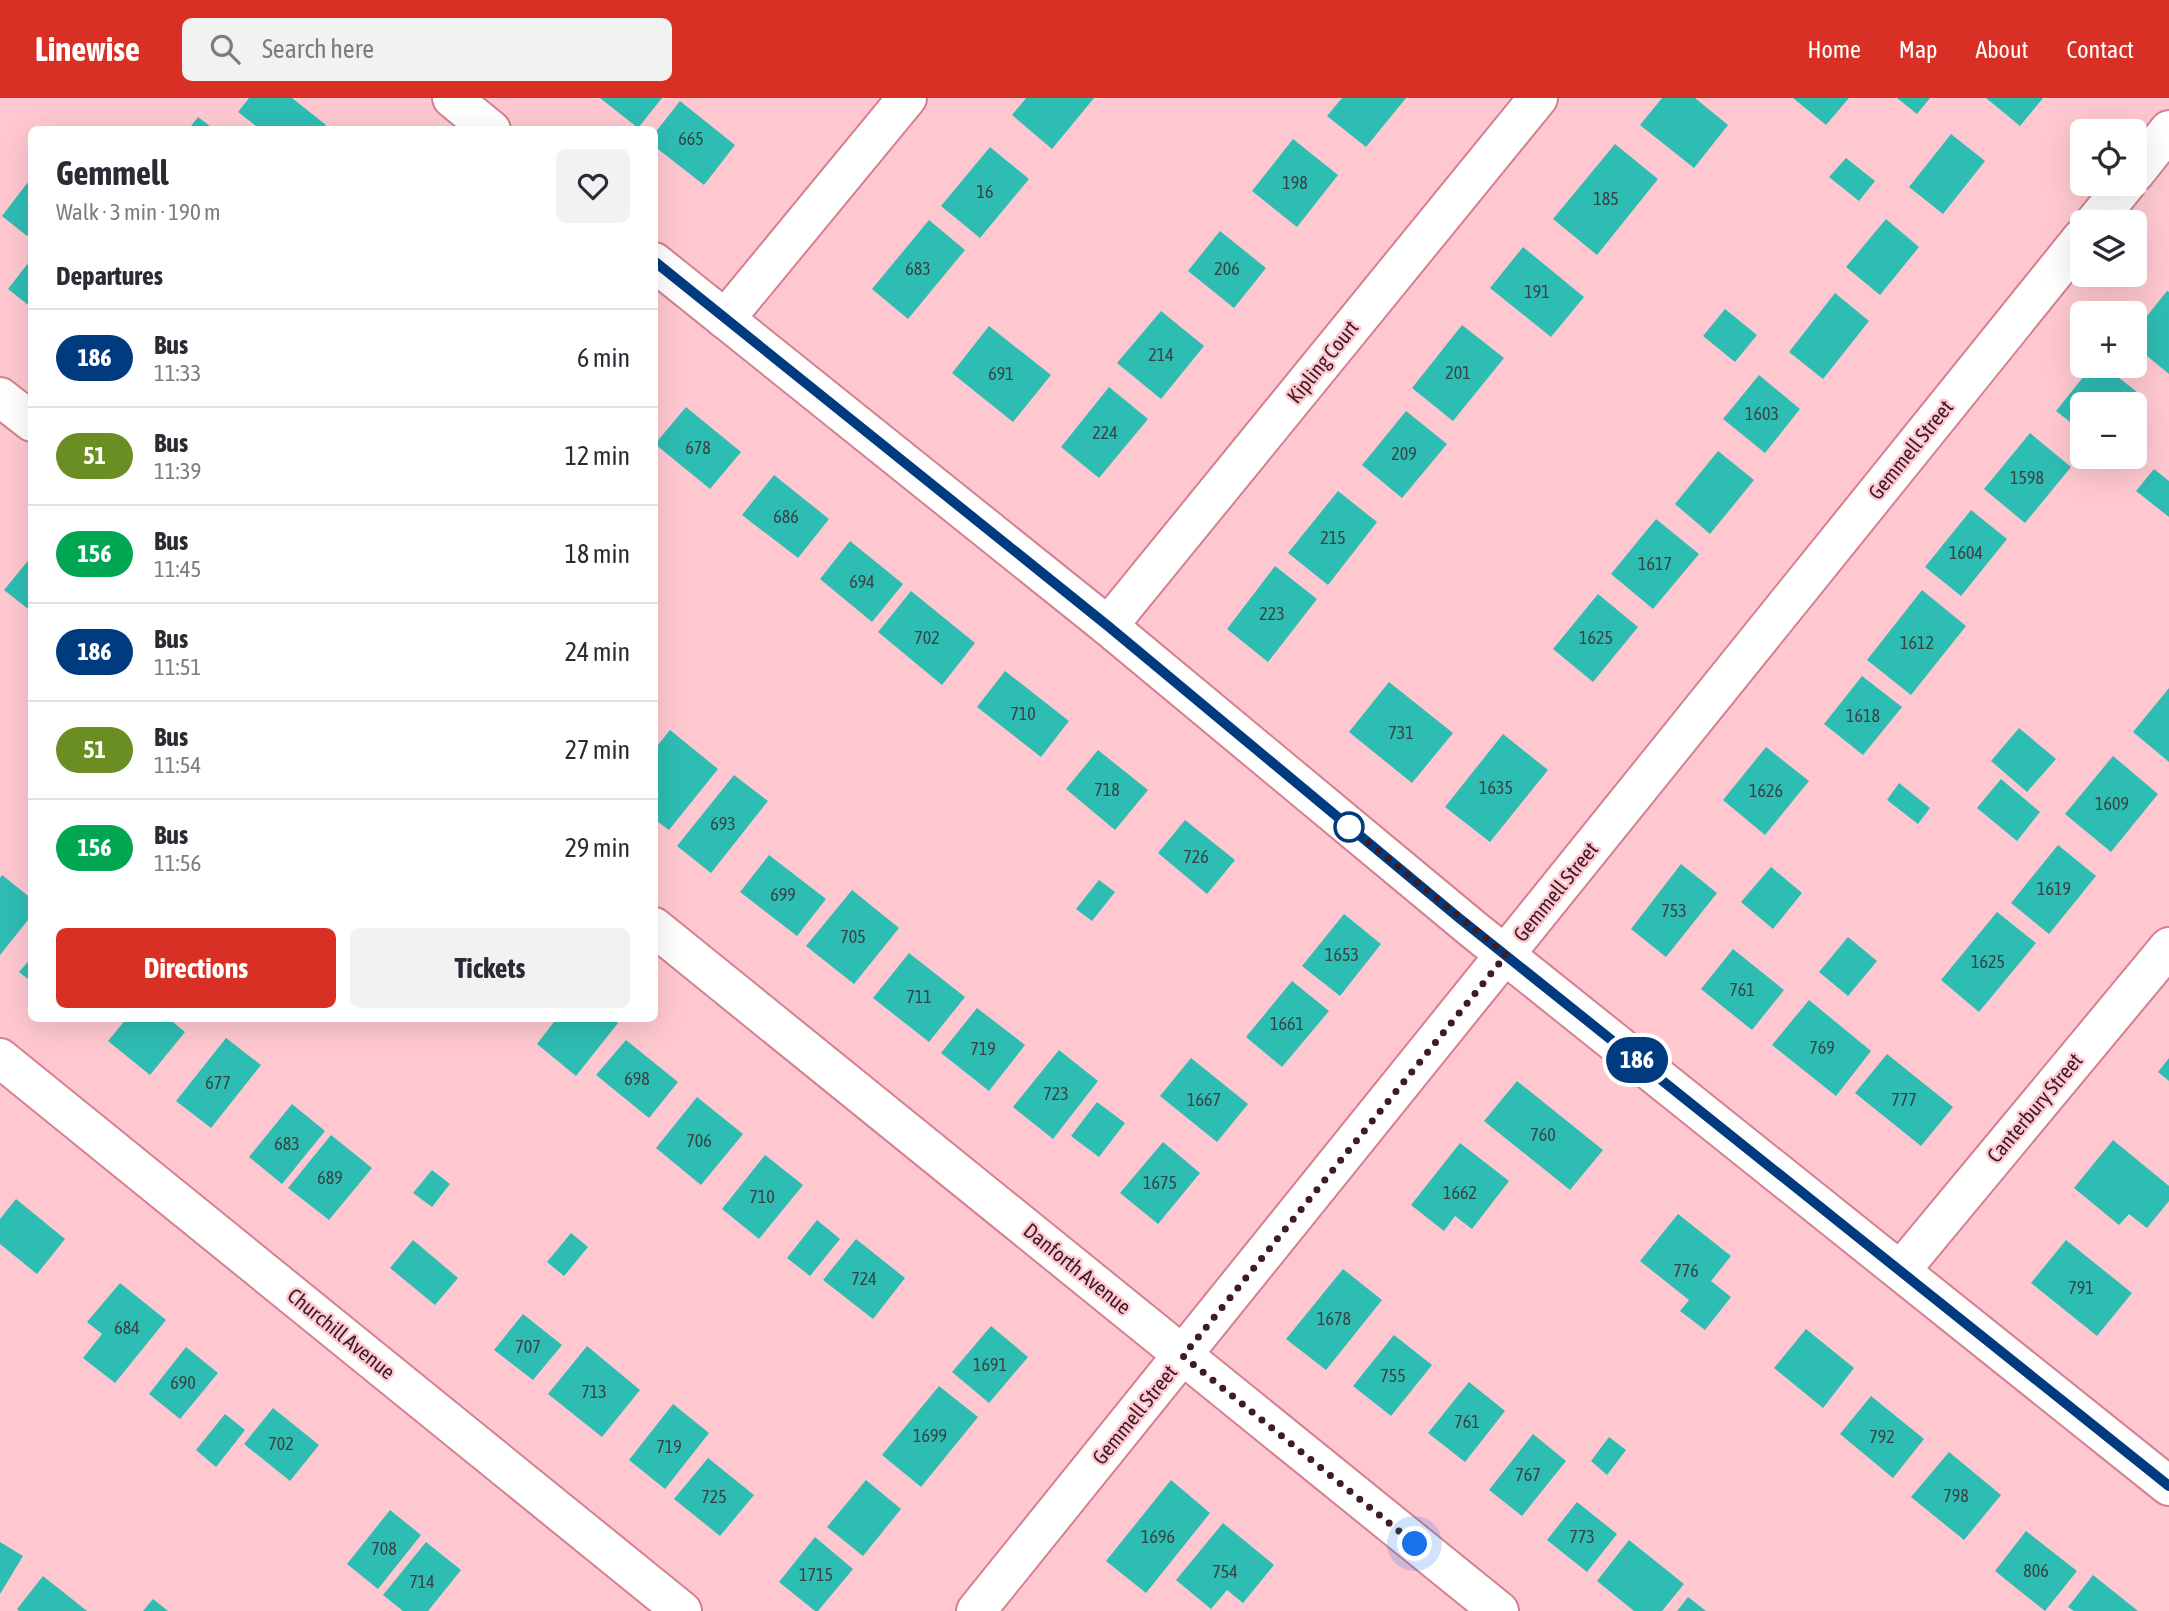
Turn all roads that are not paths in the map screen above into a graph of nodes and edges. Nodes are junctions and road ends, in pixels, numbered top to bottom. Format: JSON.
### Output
{"nodes":[{"id":1,"x":452,"y":98,"type":"edge"},
{"id":2,"x":907,"y":98,"type":"edge"},
{"id":3,"x":1538,"y":98,"type":"edge"},
{"id":4,"x":486,"y":126,"type":"edge"},
{"id":5,"x":2169,"y":130,"type":"edge"},
{"id":6,"x":2147,"y":158,"type":"edge"},
{"id":7,"x":2116,"y":196,"type":"edge"},
{"id":8,"x":2105,"y":210,"type":"edge"},
{"id":9,"x":2070,"y":253,"type":"edge"},
{"id":10,"x":658,"y":264,"type":"edge"},
{"id":11,"x":725,"y":318,"type":"junction"},
{"id":12,"x":0,"y":397,"type":"edge"},
{"id":13,"x":28,"y":419,"type":"edge"},
{"id":14,"x":1108,"y":626,"type":"junction"},
{"id":15,"x":658,"y":930,"type":"edge"},
{"id":16,"x":2169,"y":947,"type":"edge"},
{"id":17,"x":1506,"y":955,"type":"junction"},
{"id":18,"x":0,"y":1058,"type":"edge"},
{"id":19,"x":1901,"y":1270,"type":"junction"},
{"id":20,"x":1183,"y":1356,"type":"junction"},
{"id":21,"x":2169,"y":1486,"type":"edge"},
{"id":22,"x":682,"y":1611,"type":"edge"},
{"id":23,"x":976,"y":1611,"type":"edge"},
{"id":24,"x":1499,"y":1611,"type":"edge"}],
"edges":[{"from":1,"to":4,"type":"street"},
{"from":2,"to":11,"type":"street"},
{"from":3,"to":14,"type":"street","name":"Kipling Court"},
{"from":5,"to":6,"type":"street"},
{"from":7,"to":8,"type":"street"},
{"from":9,"to":17,"type":"street","name":"Gemmell Street"},
{"from":10,"to":11,"type":"street"},
{"from":11,"to":14,"type":"street"},
{"from":12,"to":13,"type":"street"},
{"from":14,"to":17,"type":"street"},
{"from":15,"to":20,"type":"street","name":"Danforth Avenue"},
{"from":16,"to":19,"type":"street","name":"Canterbury Street"},
{"from":17,"to":19,"type":"street"},
{"from":17,"to":20,"type":"street","name":"Gemmell Street"},
{"from":18,"to":22,"type":"street","name":"Churchill Avenue"},
{"from":19,"to":21,"type":"street"},
{"from":20,"to":23,"type":"street","name":"Gemmell Street"},
{"from":20,"to":24,"type":"street","name":"Danforth Avenue"}]}
